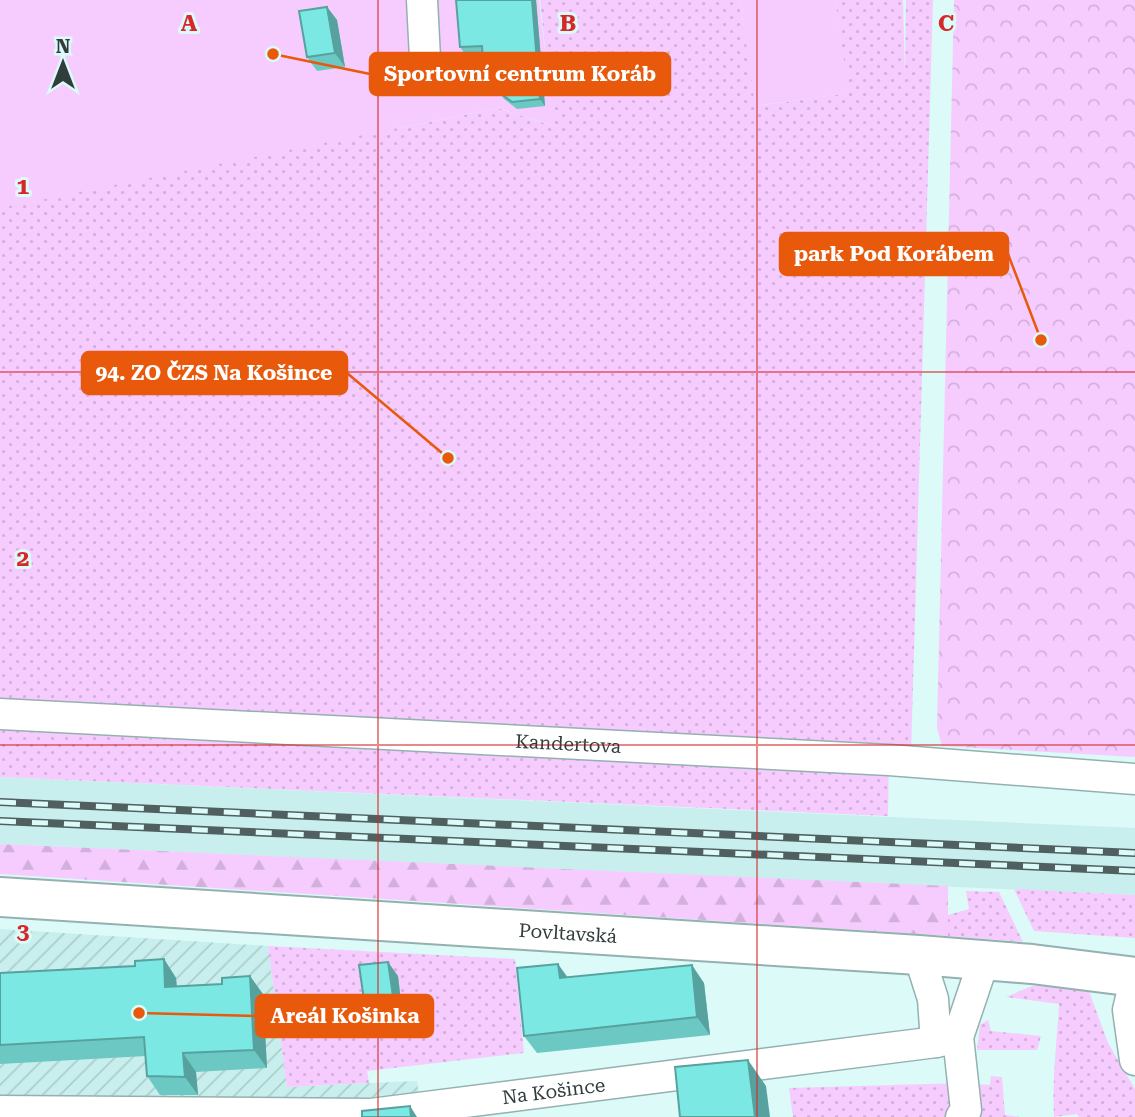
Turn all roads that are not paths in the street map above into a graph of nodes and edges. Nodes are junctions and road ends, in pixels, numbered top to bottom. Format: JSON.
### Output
{"nodes":[{"id":1,"x":422,"y":0,"type":"edge"},
{"id":2,"x":425,"y":58,"type":"dead end"},
{"id":3,"x":0,"y":714,"type":"edge"},
{"id":4,"x":1135,"y":779,"type":"edge"},
{"id":5,"x":0,"y":897,"type":"edge"},
{"id":6,"x":919,"y":955,"type":"junction"},
{"id":7,"x":984,"y":960,"type":"junction"},
{"id":8,"x":1135,"y":979,"type":"edge"},
{"id":9,"x":947,"y":1040,"type":"junction"},
{"id":10,"x":1135,"y":1060,"type":"edge"},
{"id":11,"x":0,"y":1111,"type":"edge"},
{"id":12,"x":164,"y":1115,"type":"edge"},
{"id":13,"x":370,"y":1115,"type":"edge"},
{"id":14,"x":961,"y":1117,"type":"edge"}],
"edges":[{"from":1,"to":2,"type":"street"},
{"from":3,"to":4,"type":"street","name":"Kandertova"},
{"from":5,"to":6,"type":"main road","name":"Povltavská"},
{"from":6,"to":7,"type":"main road","name":"Povltavská"},
{"from":6,"to":9,"type":"street"},
{"from":7,"to":8,"type":"main road","name":"Povltavská"},
{"from":7,"to":9,"type":"street"},
{"from":8,"to":10,"type":"street"},
{"from":9,"to":13,"type":"street","name":"Na Košince"},
{"from":9,"to":14,"type":"street"},
{"from":11,"to":12,"type":"street","name":"Na Košince"},
{"from":12,"to":13,"type":"street","name":"Na Košince"}]}
